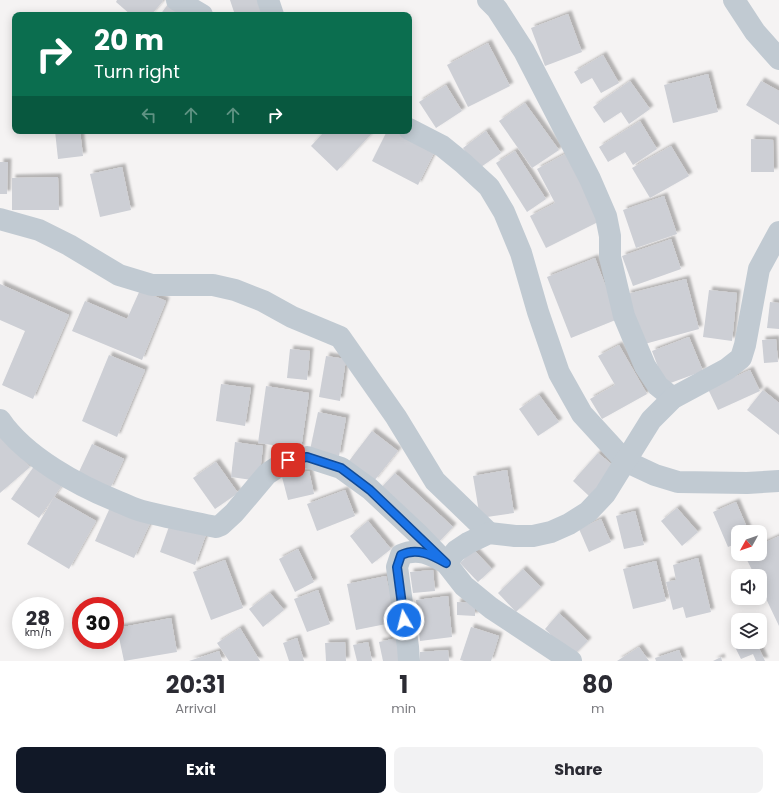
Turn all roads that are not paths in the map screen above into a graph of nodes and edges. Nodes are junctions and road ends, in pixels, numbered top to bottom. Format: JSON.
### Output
{"nodes":[{"id":1,"x":177,"y":0,"type":"edge"},
{"id":2,"x":268,"y":0,"type":"edge"},
{"id":3,"x":488,"y":0,"type":"edge"},
{"id":4,"x":734,"y":0,"type":"edge"},
{"id":5,"x":197,"y":12,"type":"edge"},
{"id":6,"x":272,"y":12,"type":"edge"},
{"id":7,"x":779,"y":59,"type":"edge"},
{"id":8,"x":412,"y":131,"type":"edge"},
{"id":9,"x":0,"y":220,"type":"edge"},
{"id":10,"x":779,"y":232,"type":"edge"},
{"id":11,"x":673,"y":398,"type":"junction"},
{"id":12,"x":0,"y":420,"type":"edge"},
{"id":13,"x":625,"y":461,"type":"junction"},
{"id":14,"x":779,"y":481,"type":"edge"},
{"id":15,"x":489,"y":533,"type":"junction"},
{"id":16,"x":446,"y":563,"type":"junction"},
{"id":17,"x":409,"y":661,"type":"edge"},
{"id":18,"x":571,"y":661,"type":"edge"}],
"edges":[{"from":1,"to":5,"type":"street"},
{"from":2,"to":6,"type":"street"},
{"from":3,"to":11,"type":"street"},
{"from":4,"to":7,"type":"street"},
{"from":8,"to":13,"type":"street"},
{"from":9,"to":15,"type":"street"},
{"from":10,"to":11,"type":"street"},
{"from":11,"to":13,"type":"street"},
{"from":12,"to":16,"type":"street"},
{"from":13,"to":14,"type":"street"},
{"from":13,"to":15,"type":"street"},
{"from":15,"to":16,"type":"street"},
{"from":16,"to":17,"type":"street"},
{"from":16,"to":18,"type":"street"}]}
